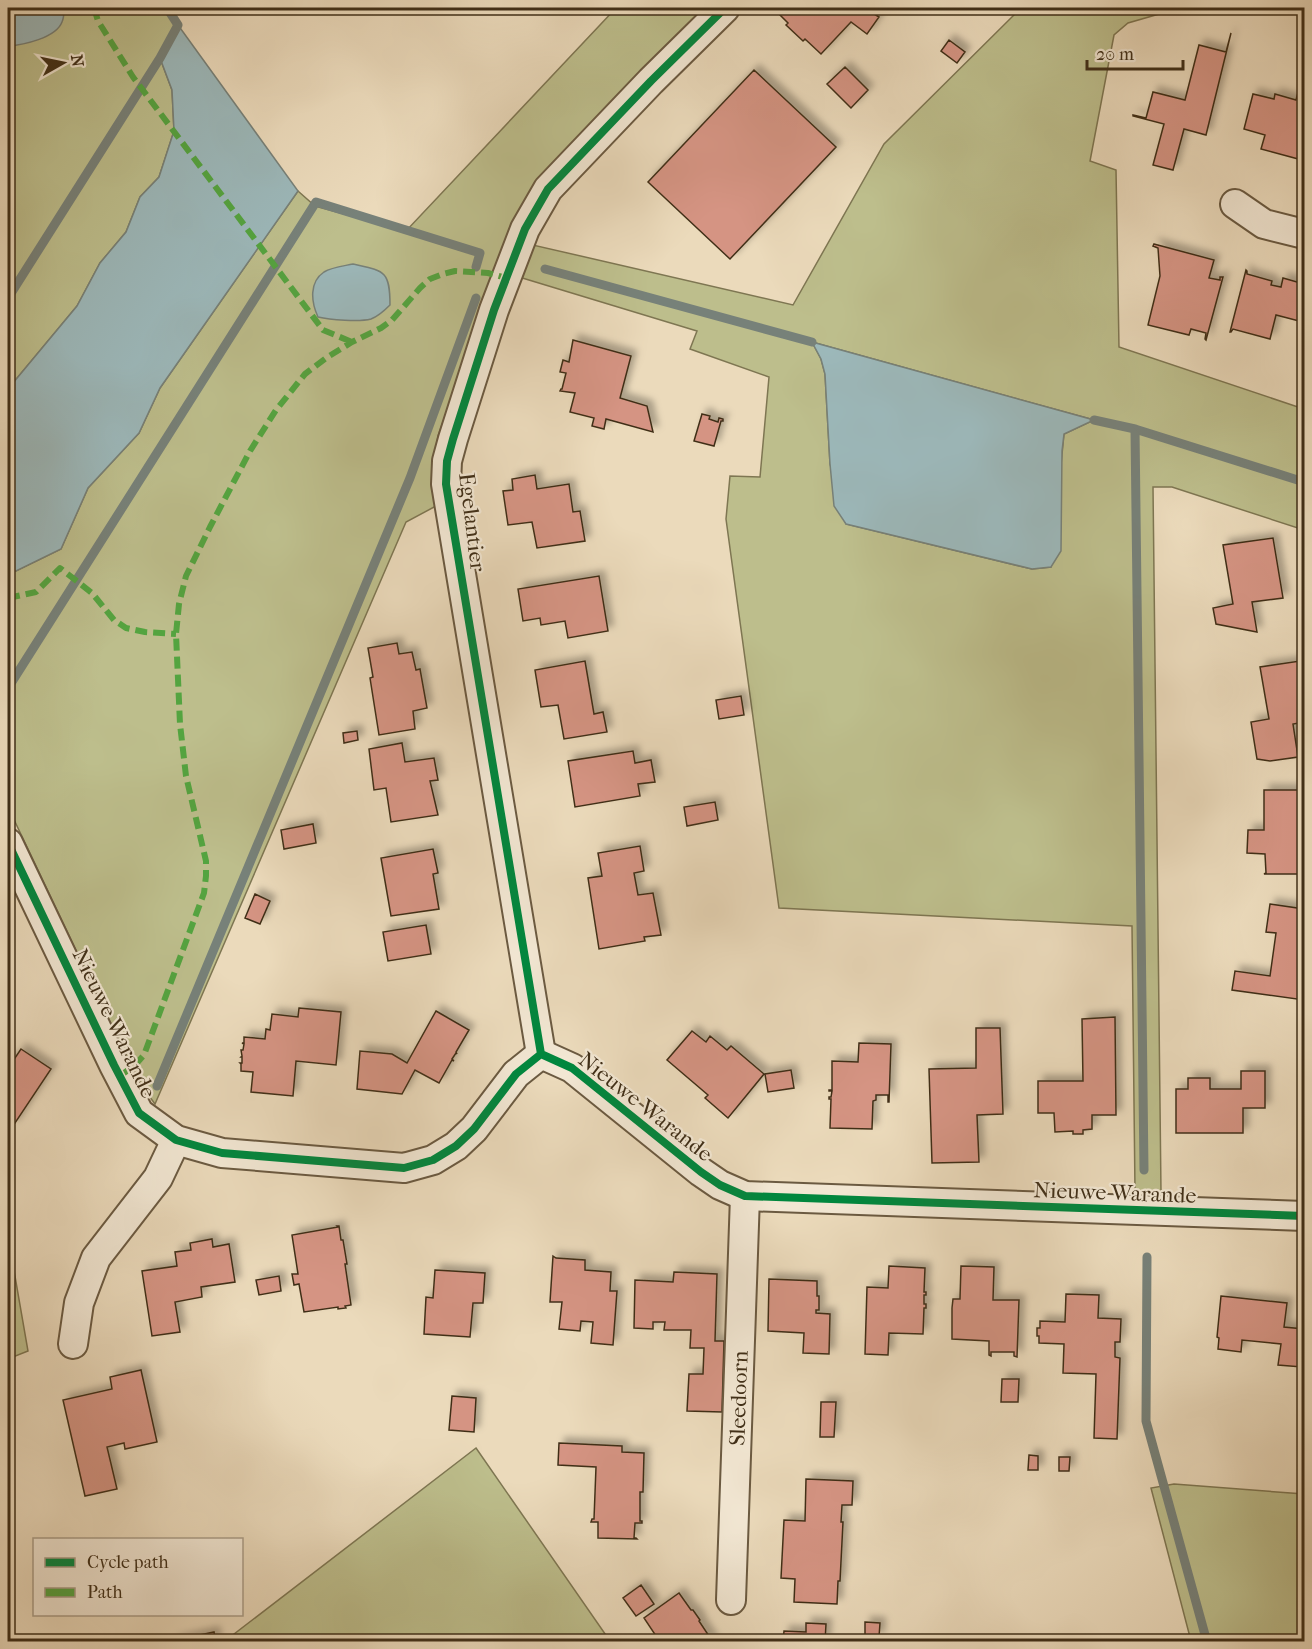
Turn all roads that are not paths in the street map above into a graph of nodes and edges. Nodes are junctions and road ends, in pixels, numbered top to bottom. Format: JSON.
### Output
{"nodes":[{"id":1,"x":725,"y":8,"type":"edge"},
{"id":2,"x":1235,"y":204,"type":"dead end"},
{"id":3,"x":1305,"y":234,"type":"edge"},
{"id":4,"x":8,"y":843,"type":"edge"},
{"id":5,"x":541,"y":1054,"type":"junction"},
{"id":6,"x":176,"y":1140,"type":"junction"},
{"id":7,"x":745,"y":1196,"type":"junction"},
{"id":8,"x":1305,"y":1216,"type":"edge"},
{"id":9,"x":73,"y":1344,"type":"dead end"},
{"id":10,"x":731,"y":1600,"type":"dead end"}],
"edges":[{"from":1,"to":5,"type":"street","name":"Egelantier"},
{"from":2,"to":3,"type":"street"},
{"from":4,"to":6,"type":"street","name":"Nieuwe Warande"},
{"from":5,"to":6,"type":"street","name":"Nieuwe Warande"},
{"from":5,"to":7,"type":"street","name":"Nieuwe Warande"},
{"from":6,"to":9,"type":"street"},
{"from":7,"to":8,"type":"street","name":"Nieuwe Warande"},
{"from":7,"to":10,"type":"street","name":"Sleedoorn"}]}
